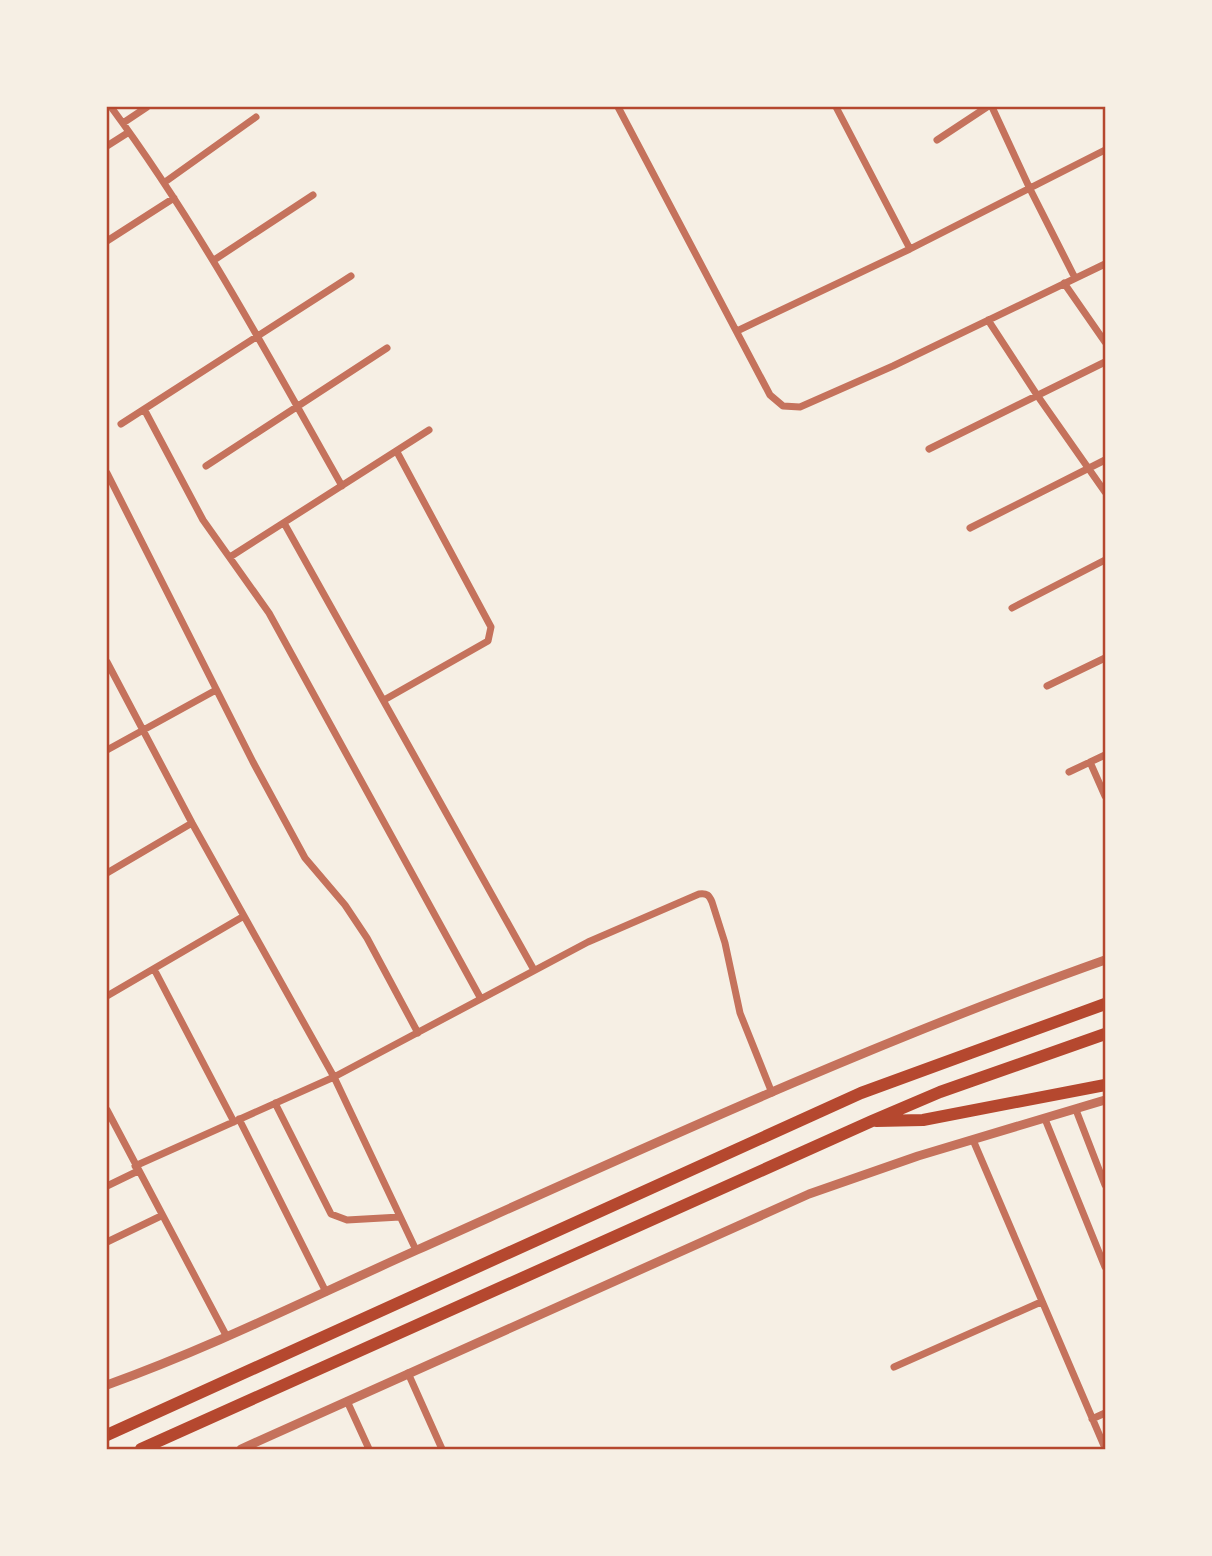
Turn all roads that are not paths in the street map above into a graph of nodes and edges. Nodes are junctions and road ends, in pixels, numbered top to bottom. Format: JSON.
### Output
{"nodes":[{"id":1,"x":111,"y":107,"type":"edge"},
{"id":2,"x":147,"y":107,"type":"edge"},
{"id":3,"x":618,"y":107,"type":"edge"},
{"id":4,"x":836,"y":107,"type":"edge"},
{"id":5,"x":990,"y":107,"type":"edge"},
{"id":6,"x":256,"y":117,"type":"dead end"},
{"id":7,"x":123,"y":123,"type":"junction"},
{"id":8,"x":129,"y":132,"type":"junction"},
{"id":9,"x":937,"y":140,"type":"dead end"},
{"id":10,"x":107,"y":146,"type":"edge"},
{"id":11,"x":1105,"y":150,"type":"edge"},
{"id":12,"x":164,"y":183,"type":"junction"},
{"id":13,"x":1030,"y":189,"type":"junction"},
{"id":14,"x":313,"y":195,"type":"dead end"},
{"id":15,"x":174,"y":198,"type":"junction"},
{"id":16,"x":107,"y":241,"type":"edge"},
{"id":17,"x":910,"y":249,"type":"junction"},
{"id":18,"x":214,"y":260,"type":"junction"},
{"id":19,"x":1105,"y":264,"type":"edge"},
{"id":20,"x":351,"y":276,"type":"dead end"},
{"id":21,"x":1075,"y":278,"type":"junction"},
{"id":22,"x":1064,"y":283,"type":"junction"},
{"id":23,"x":988,"y":320,"type":"junction"},
{"id":24,"x":737,"y":331,"type":"junction"},
{"id":25,"x":257,"y":337,"type":"junction"},
{"id":26,"x":1105,"y":342,"type":"edge"},
{"id":27,"x":387,"y":348,"type":"dead end"},
{"id":28,"x":1105,"y":362,"type":"edge"},
{"id":29,"x":1037,"y":396,"type":"junction"},
{"id":30,"x":297,"y":407,"type":"junction"},
{"id":31,"x":144,"y":410,"type":"junction"},
{"id":32,"x":121,"y":424,"type":"dead end"},
{"id":33,"x":429,"y":430,"type":"dead end"},
{"id":34,"x":929,"y":449,"type":"dead end"},
{"id":35,"x":397,"y":452,"type":"junction"},
{"id":36,"x":1105,"y":460,"type":"edge"},
{"id":37,"x":206,"y":466,"type":"dead end"},
{"id":38,"x":1088,"y":468,"type":"junction"},
{"id":39,"x":107,"y":473,"type":"edge"},
{"id":40,"x":342,"y":486,"type":"junction"},
{"id":41,"x":1105,"y":492,"type":"edge"},
{"id":42,"x":284,"y":523,"type":"junction"},
{"id":43,"x":970,"y":528,"type":"dead end"},
{"id":44,"x":230,"y":557,"type":"junction"},
{"id":45,"x":1105,"y":561,"type":"edge"},
{"id":46,"x":1012,"y":608,"type":"dead end"},
{"id":47,"x":1105,"y":658,"type":"edge"},
{"id":48,"x":107,"y":662,"type":"edge"},
{"id":49,"x":1047,"y":686,"type":"dead end"},
{"id":50,"x":216,"y":690,"type":"junction"},
{"id":51,"x":384,"y":700,"type":"junction"},
{"id":52,"x":143,"y":730,"type":"junction"},
{"id":53,"x":107,"y":750,"type":"edge"},
{"id":54,"x":1105,"y":755,"type":"edge"},
{"id":55,"x":1090,"y":762,"type":"junction"},
{"id":56,"x":1069,"y":772,"type":"dead end"},
{"id":57,"x":1105,"y":796,"type":"edge"},
{"id":58,"x":192,"y":822,"type":"junction"},
{"id":59,"x":107,"y":873,"type":"edge"},
{"id":60,"x":244,"y":916,"type":"junction"},
{"id":61,"x":1105,"y":960,"type":"edge"},
{"id":62,"x":154,"y":969,"type":"junction"},
{"id":63,"x":534,"y":970,"type":"junction"},
{"id":64,"x":107,"y":996,"type":"edge"},
{"id":65,"x":481,"y":999,"type":"junction"},
{"id":66,"x":1105,"y":1004,"type":"edge"},
{"id":67,"x":418,"y":1033,"type":"junction"},
{"id":68,"x":1105,"y":1034,"type":"edge"},
{"id":69,"x":334,"y":1077,"type":"junction"},
{"id":70,"x":1105,"y":1085,"type":"edge"},
{"id":71,"x":772,"y":1093,"type":"junction"},
{"id":72,"x":1105,"y":1100,"type":"edge"},
{"id":73,"x":275,"y":1103,"type":"junction"},
{"id":74,"x":107,"y":1110,"type":"edge"},
{"id":75,"x":1076,"y":1110,"type":"junction"},
{"id":76,"x":1045,"y":1119,"type":"junction"},
{"id":77,"x":236,"y":1121,"type":"junction"},
{"id":78,"x":872,"y":1121,"type":"junction"},
{"id":79,"x":973,"y":1140,"type":"junction"},
{"id":80,"x":136,"y":1169,"type":"junction"},
{"id":81,"x":1105,"y":1185,"type":"edge"},
{"id":82,"x":107,"y":1186,"type":"edge"},
{"id":83,"x":161,"y":1216,"type":"junction"},
{"id":84,"x":400,"y":1217,"type":"junction"},
{"id":85,"x":107,"y":1242,"type":"edge"},
{"id":86,"x":416,"y":1250,"type":"junction"},
{"id":87,"x":1105,"y":1267,"type":"edge"},
{"id":88,"x":326,"y":1292,"type":"junction"},
{"id":89,"x":1041,"y":1302,"type":"junction"},
{"id":90,"x":227,"y":1337,"type":"junction"},
{"id":91,"x":894,"y":1367,"type":"dead end"},
{"id":92,"x":408,"y":1373,"type":"junction"},
{"id":93,"x":107,"y":1385,"type":"edge"},
{"id":94,"x":347,"y":1401,"type":"junction"},
{"id":95,"x":1105,"y":1413,"type":"edge"},
{"id":96,"x":1092,"y":1419,"type":"junction"},
{"id":97,"x":107,"y":1435,"type":"edge"},
{"id":98,"x":251,"y":1447,"type":"edge"},
{"id":99,"x":1105,"y":1448,"type":"edge"},
{"id":100,"x":141,"y":1449,"type":"edge"},
{"id":101,"x":241,"y":1449,"type":"edge"},
{"id":102,"x":369,"y":1449,"type":"edge"},
{"id":103,"x":442,"y":1449,"type":"edge"}],
"edges":[{"from":1,"to":7,"type":"street"},
{"from":2,"to":7,"type":"street"},
{"from":3,"to":24,"type":"street"},
{"from":4,"to":17,"type":"street"},
{"from":5,"to":9,"type":"street"},
{"from":5,"to":13,"type":"street"},
{"from":6,"to":12,"type":"street"},
{"from":7,"to":8,"type":"street"},
{"from":8,"to":10,"type":"street"},
{"from":8,"to":12,"type":"street"},
{"from":11,"to":13,"type":"street"},
{"from":12,"to":15,"type":"street"},
{"from":13,"to":17,"type":"street"},
{"from":13,"to":21,"type":"street"},
{"from":14,"to":18,"type":"street"},
{"from":15,"to":16,"type":"street"},
{"from":15,"to":18,"type":"street"},
{"from":17,"to":24,"type":"street"},
{"from":18,"to":25,"type":"street"},
{"from":19,"to":21,"type":"street"},
{"from":20,"to":25,"type":"street"},
{"from":21,"to":22,"type":"street"},
{"from":22,"to":23,"type":"street"},
{"from":22,"to":26,"type":"street"},
{"from":23,"to":24,"type":"street"},
{"from":23,"to":29,"type":"street"},
{"from":25,"to":30,"type":"street"},
{"from":25,"to":31,"type":"street"},
{"from":27,"to":30,"type":"street"},
{"from":28,"to":29,"type":"street"},
{"from":29,"to":34,"type":"street"},
{"from":29,"to":38,"type":"street"},
{"from":30,"to":37,"type":"street"},
{"from":30,"to":40,"type":"street"},
{"from":31,"to":32,"type":"street"},
{"from":31,"to":44,"type":"street"},
{"from":33,"to":35,"type":"street"},
{"from":35,"to":40,"type":"street"},
{"from":35,"to":51,"type":"street"},
{"from":36,"to":38,"type":"street"},
{"from":38,"to":41,"type":"street"},
{"from":38,"to":43,"type":"street"},
{"from":39,"to":50,"type":"street"},
{"from":40,"to":42,"type":"street"},
{"from":42,"to":44,"type":"street"},
{"from":42,"to":51,"type":"street"},
{"from":44,"to":65,"type":"street"},
{"from":45,"to":46,"type":"street"},
{"from":47,"to":49,"type":"street"},
{"from":48,"to":52,"type":"street"},
{"from":50,"to":52,"type":"street"},
{"from":50,"to":67,"type":"street"},
{"from":51,"to":63,"type":"street"},
{"from":52,"to":53,"type":"street"},
{"from":52,"to":58,"type":"street"},
{"from":54,"to":55,"type":"street"},
{"from":55,"to":56,"type":"street"},
{"from":55,"to":57,"type":"street"},
{"from":58,"to":59,"type":"street"},
{"from":58,"to":60,"type":"street"},
{"from":60,"to":62,"type":"street"},
{"from":60,"to":69,"type":"street"},
{"from":61,"to":71,"type":"street"},
{"from":62,"to":64,"type":"street"},
{"from":62,"to":77,"type":"street"},
{"from":63,"to":65,"type":"street"},
{"from":63,"to":71,"type":"street"},
{"from":65,"to":67,"type":"street"},
{"from":66,"to":97,"type":"highway"},
{"from":67,"to":69,"type":"street"},
{"from":68,"to":78,"type":"highway"},
{"from":69,"to":73,"type":"street"},
{"from":69,"to":84,"type":"street"},
{"from":70,"to":78,"type":"highway"},
{"from":71,"to":86,"type":"street"},
{"from":72,"to":75,"type":"street"},
{"from":73,"to":77,"type":"street"},
{"from":73,"to":84,"type":"street"},
{"from":74,"to":80,"type":"street"},
{"from":75,"to":76,"type":"street"},
{"from":75,"to":81,"type":"street"},
{"from":76,"to":79,"type":"street"},
{"from":76,"to":87,"type":"street"},
{"from":77,"to":80,"type":"street"},
{"from":77,"to":88,"type":"street"},
{"from":78,"to":100,"type":"highway"},
{"from":79,"to":89,"type":"street"},
{"from":79,"to":92,"type":"street"},
{"from":80,"to":82,"type":"street"},
{"from":80,"to":83,"type":"street"},
{"from":83,"to":85,"type":"street"},
{"from":83,"to":90,"type":"street"},
{"from":84,"to":86,"type":"street"},
{"from":86,"to":88,"type":"street"},
{"from":88,"to":90,"type":"street"},
{"from":89,"to":91,"type":"street"},
{"from":89,"to":96,"type":"street"},
{"from":90,"to":93,"type":"street"},
{"from":92,"to":94,"type":"street"},
{"from":92,"to":103,"type":"street"},
{"from":94,"to":98,"type":"street"},
{"from":94,"to":102,"type":"street"},
{"from":95,"to":96,"type":"street"},
{"from":96,"to":99,"type":"street"},
{"from":98,"to":101,"type":"street"}]}
